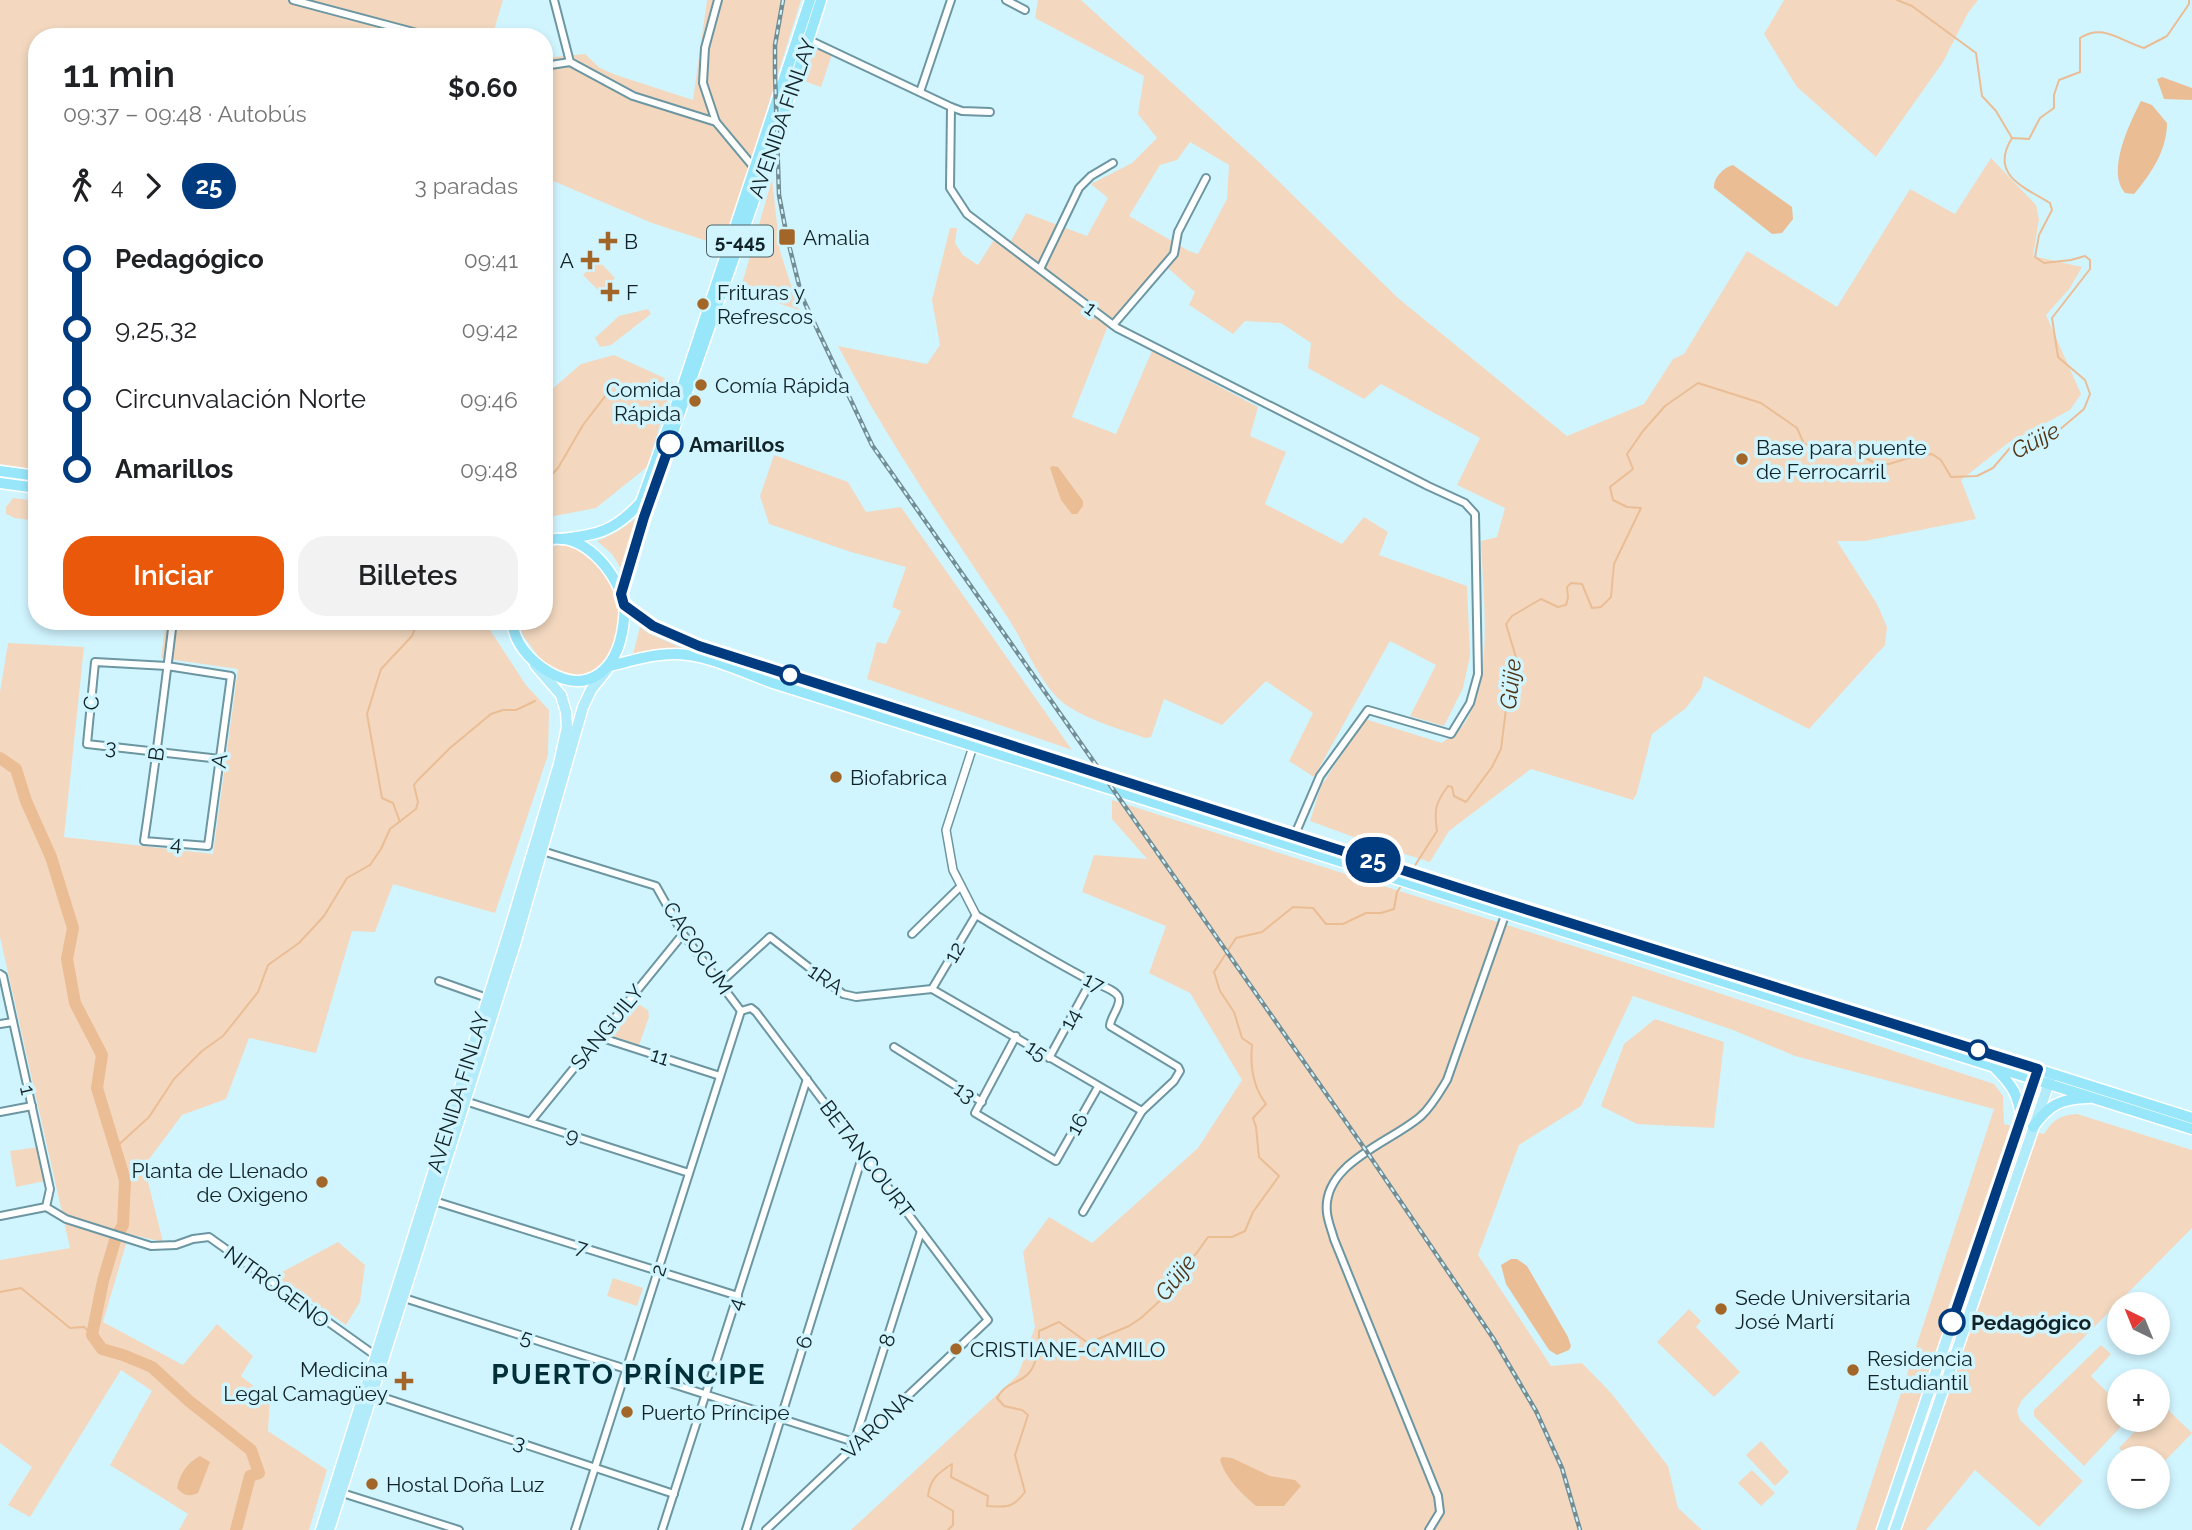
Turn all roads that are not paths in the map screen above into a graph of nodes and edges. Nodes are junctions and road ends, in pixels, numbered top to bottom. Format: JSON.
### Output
{"nodes":[{"id":1,"x":293,"y":0,"type":"edge"},
{"id":2,"x":554,"y":0,"type":"edge"},
{"id":3,"x":718,"y":0,"type":"edge"},
{"id":4,"x":810,"y":0,"type":"edge"},
{"id":5,"x":821,"y":0,"type":"edge"},
{"id":6,"x":951,"y":0,"type":"edge"},
{"id":7,"x":1006,"y":0,"type":"edge"},
{"id":8,"x":1025,"y":10,"type":"dead end"},
{"id":9,"x":398,"y":28,"type":"edge"},
{"id":10,"x":804,"y":38,"type":"junction"},
{"id":11,"x":570,"y":62,"type":"junction"},
{"id":12,"x":553,"y":64,"type":"edge"},
{"id":13,"x":920,"y":92,"type":"junction"},
{"id":14,"x":951,"y":107,"type":"junction"},
{"id":15,"x":990,"y":112,"type":"dead end"},
{"id":16,"x":716,"y":122,"type":"junction"},
{"id":17,"x":1113,"y":163,"type":"dead end"},
{"id":18,"x":755,"y":168,"type":"junction"},
{"id":19,"x":762,"y":177,"type":"junction"},
{"id":20,"x":1206,"y":178,"type":"dead end"},
{"id":21,"x":1040,"y":269,"type":"junction"},
{"id":22,"x":1113,"y":325,"type":"junction"},
{"id":23,"x":3,"y":472,"type":"edge"},
{"id":24,"x":28,"y":475,"type":"edge"},
{"id":25,"x":2,"y":483,"type":"edge"},
{"id":26,"x":28,"y":487,"type":"edge"},
{"id":27,"x":561,"y":539,"type":"junction"},
{"id":28,"x":553,"y":540,"type":"edge"},
{"id":29,"x":621,"y":594,"type":"junction"},
{"id":30,"x":624,"y":605,"type":"junction"},
{"id":31,"x":172,"y":630,"type":"edge"},
{"id":32,"x":514,"y":630,"type":"edge"},
{"id":33,"x":532,"y":662,"type":"junction"},
{"id":34,"x":167,"y":666,"type":"junction"},
{"id":35,"x":610,"y":666,"type":"junction"},
{"id":36,"x":977,"y":734,"type":"junction"},
{"id":37,"x":87,"y":744,"type":"joint"},
{"id":38,"x":973,"y":746,"type":"junction"},
{"id":39,"x":157,"y":751,"type":"junction"},
{"id":40,"x":220,"y":759,"type":"junction"},
{"id":41,"x":1294,"y":835,"type":"junction"},
{"id":42,"x":144,"y":841,"type":"joint"},
{"id":43,"x":208,"y":846,"type":"joint"},
{"id":44,"x":1290,"y":846,"type":"junction"},
{"id":45,"x":539,"y":850,"type":"junction"},
{"id":46,"x":961,"y":886,"type":"junction"},
{"id":47,"x":1507,"y":909,"type":"junction"},
{"id":48,"x":976,"y":915,"type":"junction"},
{"id":49,"x":683,"y":934,"type":"junction"},
{"id":50,"x":912,"y":934,"type":"dead end"},
{"id":51,"x":0,"y":974,"type":"edge"},
{"id":52,"x":439,"y":981,"type":"dead end"},
{"id":53,"x":1091,"y":981,"type":"junction"},
{"id":54,"x":720,"y":983,"type":"junction"},
{"id":55,"x":932,"y":989,"type":"junction"},
{"id":56,"x":491,"y":999,"type":"junction"},
{"id":57,"x":741,"y":1011,"type":"junction"},
{"id":58,"x":13,"y":1023,"type":"junction"},
{"id":59,"x":0,"y":1024,"type":"edge"},
{"id":60,"x":1016,"y":1036,"type":"junction"},
{"id":61,"x":599,"y":1037,"type":"junction"},
{"id":62,"x":894,"y":1047,"type":"dead end"},
{"id":63,"x":1049,"y":1058,"type":"junction"},
{"id":64,"x":1992,"y":1066,"type":"junction"},
{"id":65,"x":2036,"y":1074,"type":"junction"},
{"id":66,"x":720,"y":1076,"type":"junction"},
{"id":67,"x":807,"y":1079,"type":"junction"},
{"id":68,"x":2050,"y":1079,"type":"junction"},
{"id":69,"x":1098,"y":1087,"type":"junction"},
{"id":70,"x":2093,"y":1097,"type":"junction"},
{"id":71,"x":461,"y":1100,"type":"junction"},
{"id":72,"x":982,"y":1101,"type":"junction"},
{"id":73,"x":32,"y":1106,"type":"junction"},
{"id":74,"x":1142,"y":1111,"type":"junction"},
{"id":75,"x":0,"y":1112,"type":"edge"},
{"id":76,"x":2192,"y":1118,"type":"edge"},
{"id":77,"x":531,"y":1121,"type":"junction"},
{"id":78,"x":2022,"y":1121,"type":"junction"},
{"id":79,"x":2033,"y":1127,"type":"junction"},
{"id":80,"x":2192,"y":1129,"type":"edge"},
{"id":81,"x":863,"y":1154,"type":"junction"},
{"id":82,"x":1056,"y":1161,"type":"joint"},
{"id":83,"x":689,"y":1173,"type":"junction"},
{"id":84,"x":430,"y":1199,"type":"junction"},
{"id":85,"x":46,"y":1208,"type":"junction"},
{"id":86,"x":1083,"y":1212,"type":"dead end"},
{"id":87,"x":0,"y":1216,"type":"edge"},
{"id":88,"x":921,"y":1231,"type":"junction"},
{"id":89,"x":658,"y":1270,"type":"junction"},
{"id":90,"x":738,"y":1296,"type":"junction"},
{"id":91,"x":400,"y":1297,"type":"junction"},
{"id":92,"x":988,"y":1320,"type":"joint"},
{"id":93,"x":380,"y":1359,"type":"junction"},
{"id":94,"x":626,"y":1368,"type":"junction"},
{"id":95,"x":369,"y":1392,"type":"junction"},
{"id":96,"x":706,"y":1394,"type":"junction"},
{"id":97,"x":781,"y":1418,"type":"junction"},
{"id":98,"x":855,"y":1444,"type":"junction"},
{"id":99,"x":595,"y":1467,"type":"junction"},
{"id":100,"x":337,"y":1492,"type":"junction"},
{"id":101,"x":674,"y":1494,"type":"junction"},
{"id":102,"x":321,"y":1530,"type":"edge"},
{"id":103,"x":330,"y":1530,"type":"edge"},
{"id":104,"x":459,"y":1530,"type":"edge"},
{"id":105,"x":575,"y":1530,"type":"edge"},
{"id":106,"x":662,"y":1530,"type":"edge"},
{"id":107,"x":746,"y":1530,"type":"edge"},
{"id":108,"x":766,"y":1530,"type":"edge"},
{"id":109,"x":1429,"y":1530,"type":"edge"},
{"id":110,"x":1882,"y":1530,"type":"edge"},
{"id":111,"x":1895,"y":1530,"type":"edge"}],
"edges":[{"from":1,"to":9,"type":"street"},
{"from":2,"to":11,"type":"street"},
{"from":3,"to":16,"type":"street"},
{"from":4,"to":10,"type":"highway","name":"AVENIDA FINLAY","number":"5-445"},
{"from":5,"to":10,"type":"highway","name":"AVENIDA FINLAY","number":"5-445"},
{"from":6,"to":13,"type":"street"},
{"from":7,"to":8,"type":"street"},
{"from":10,"to":13,"type":"street"},
{"from":10,"to":18,"type":"highway","name":"AVENIDA FINLAY","number":"5-445"},
{"from":10,"to":19,"type":"highway","name":"AVENIDA FINLAY","number":"5-445"},
{"from":11,"to":12,"type":"street"},
{"from":11,"to":16,"type":"street"},
{"from":13,"to":14,"type":"street"},
{"from":14,"to":15,"type":"street"},
{"from":14,"to":21,"type":"street","name":"1"},
{"from":16,"to":18,"type":"street"},
{"from":17,"to":21,"type":"street"},
{"from":18,"to":19,"type":"street"},
{"from":18,"to":27,"type":"highway","name":"AVENIDA FINLAY","number":"5-445"},
{"from":19,"to":29,"type":"highway","name":"AVENIDA FINLAY","number":"5-445"},
{"from":20,"to":22,"type":"street"},
{"from":21,"to":22,"type":"street","name":"1"},
{"from":22,"to":41,"type":"street","name":"1"},
{"from":23,"to":24,"type":"highway"},
{"from":23,"to":25,"type":"highway"},
{"from":25,"to":26,"type":"highway"},
{"from":27,"to":28,"type":"highway","number":"5-445"},
{"from":27,"to":29,"type":"highway"},
{"from":29,"to":30,"type":"highway"},
{"from":30,"to":35,"type":"highway"},
{"from":30,"to":36,"type":"highway"},
{"from":31,"to":34,"type":"street","name":"B"},
{"from":32,"to":33,"type":"highway"},
{"from":33,"to":35,"type":"highway"},
{"from":33,"to":45,"type":"main road","name":"AVENIDA FINLAY"},
{"from":34,"to":37,"type":"street","name":"C"},
{"from":34,"to":39,"type":"street","name":"B"},
{"from":34,"to":40,"type":"street","name":"A"},
{"from":35,"to":38,"type":"highway"},
{"from":35,"to":45,"type":"main road","name":"AVENIDA FINLAY"},
{"from":36,"to":38,"type":"street"},
{"from":36,"to":41,"type":"highway"},
{"from":37,"to":39,"type":"street","name":"3"},
{"from":38,"to":44,"type":"highway"},
{"from":38,"to":46,"type":"street"},
{"from":39,"to":40,"type":"street","name":"3"},
{"from":39,"to":42,"type":"street","name":"B"},
{"from":40,"to":43,"type":"street","name":"A"},
{"from":41,"to":44,"type":"street"},
{"from":41,"to":47,"type":"highway"},
{"from":42,"to":43,"type":"street","name":"4"},
{"from":44,"to":47,"type":"highway"},
{"from":45,"to":49,"type":"street","name":"CACOCUM"},
{"from":45,"to":56,"type":"main road","name":"AVENIDA FINLAY"},
{"from":46,"to":48,"type":"street"},
{"from":46,"to":50,"type":"street"},
{"from":47,"to":64,"type":"highway"},
{"from":47,"to":65,"type":"highway"},
{"from":47,"to":109,"type":"street"},
{"from":48,"to":53,"type":"street","name":"17"},
{"from":48,"to":55,"type":"street","name":"12"},
{"from":49,"to":54,"type":"street","name":"CACOCUM"},
{"from":49,"to":61,"type":"street","name":"SANGUILY"},
{"from":51,"to":58,"type":"street","name":"1"},
{"from":52,"to":56,"type":"street"},
{"from":53,"to":63,"type":"street","name":"14"},
{"from":53,"to":74,"type":"street","name":"17"},
{"from":54,"to":55,"type":"street","name":"1RA"},
{"from":54,"to":57,"type":"street","name":"CACOCUM"},
{"from":55,"to":60,"type":"street","name":"15"},
{"from":56,"to":71,"type":"main road","name":"AVENIDA FINLAY"},
{"from":57,"to":66,"type":"street","name":"2"},
{"from":57,"to":67,"type":"street","name":"BETANCOURT"},
{"from":58,"to":59,"type":"street"},
{"from":58,"to":73,"type":"street","name":"1"},
{"from":60,"to":63,"type":"street","name":"15"},
{"from":60,"to":72,"type":"street"},
{"from":61,"to":66,"type":"street","name":"11"},
{"from":61,"to":77,"type":"street","name":"SANGUILY"},
{"from":62,"to":72,"type":"street","name":"13"},
{"from":63,"to":69,"type":"street","name":"15"},
{"from":64,"to":65,"type":"highway"},
{"from":64,"to":78,"type":"highway"},
{"from":65,"to":68,"type":"highway"},
{"from":65,"to":78,"type":"main road"},
{"from":66,"to":83,"type":"street","name":"2"},
{"from":67,"to":81,"type":"street","name":"BETANCOURT"},
{"from":67,"to":90,"type":"street","name":"4"},
{"from":68,"to":70,"type":"highway"},
{"from":68,"to":76,"type":"highway"},
{"from":68,"to":79,"type":"main road"},
{"from":69,"to":74,"type":"street","name":"15"},
{"from":69,"to":82,"type":"street","name":"16"},
{"from":70,"to":79,"type":"highway"},
{"from":70,"to":80,"type":"highway"},
{"from":71,"to":77,"type":"street","name":"9"},
{"from":71,"to":84,"type":"main road","name":"AVENIDA FINLAY"},
{"from":72,"to":82,"type":"street","name":"13"},
{"from":73,"to":75,"type":"street"},
{"from":73,"to":85,"type":"street","name":"1"},
{"from":74,"to":86,"type":"street"},
{"from":77,"to":83,"type":"street","name":"9"},
{"from":78,"to":110,"type":"main road"},
{"from":79,"to":111,"type":"main road"},
{"from":81,"to":88,"type":"street","name":"BETANCOURT"},
{"from":81,"to":97,"type":"street","name":"6"},
{"from":83,"to":89,"type":"street","name":"2"},
{"from":84,"to":89,"type":"street","name":"7"},
{"from":84,"to":91,"type":"main road","name":"AVENIDA FINLAY"},
{"from":85,"to":87,"type":"street"},
{"from":85,"to":93,"type":"street","name":"NITRÓGENO"},
{"from":88,"to":92,"type":"street","name":"BETANCOURT"},
{"from":88,"to":98,"type":"street","name":"8"},
{"from":89,"to":90,"type":"street","name":"7"},
{"from":89,"to":94,"type":"street","name":"2"},
{"from":90,"to":96,"type":"street","name":"4"},
{"from":91,"to":93,"type":"main road","name":"AVENIDA FINLAY"},
{"from":91,"to":94,"type":"street","name":"5"},
{"from":92,"to":98,"type":"street","name":"VARONA"},
{"from":93,"to":95,"type":"main road","name":"AVENIDA FINLAY"},
{"from":94,"to":96,"type":"street","name":"5"},
{"from":94,"to":99,"type":"street","name":"2"},
{"from":95,"to":99,"type":"street","name":"3"},
{"from":95,"to":100,"type":"main road","name":"AVENIDA FINLAY"},
{"from":96,"to":97,"type":"street","name":"5"},
{"from":96,"to":101,"type":"street","name":"4"},
{"from":97,"to":98,"type":"street","name":"5"},
{"from":97,"to":107,"type":"street","name":"6"},
{"from":98,"to":108,"type":"street","name":"VARONA"},
{"from":99,"to":101,"type":"street","name":"3"},
{"from":99,"to":105,"type":"street","name":"2"},
{"from":100,"to":102,"type":"main road","name":"AVENIDA FINLAY"},
{"from":100,"to":103,"type":"main road","name":"AVENIDA FINLAY"},
{"from":100,"to":104,"type":"street"},
{"from":101,"to":106,"type":"street","name":"4"}]}
